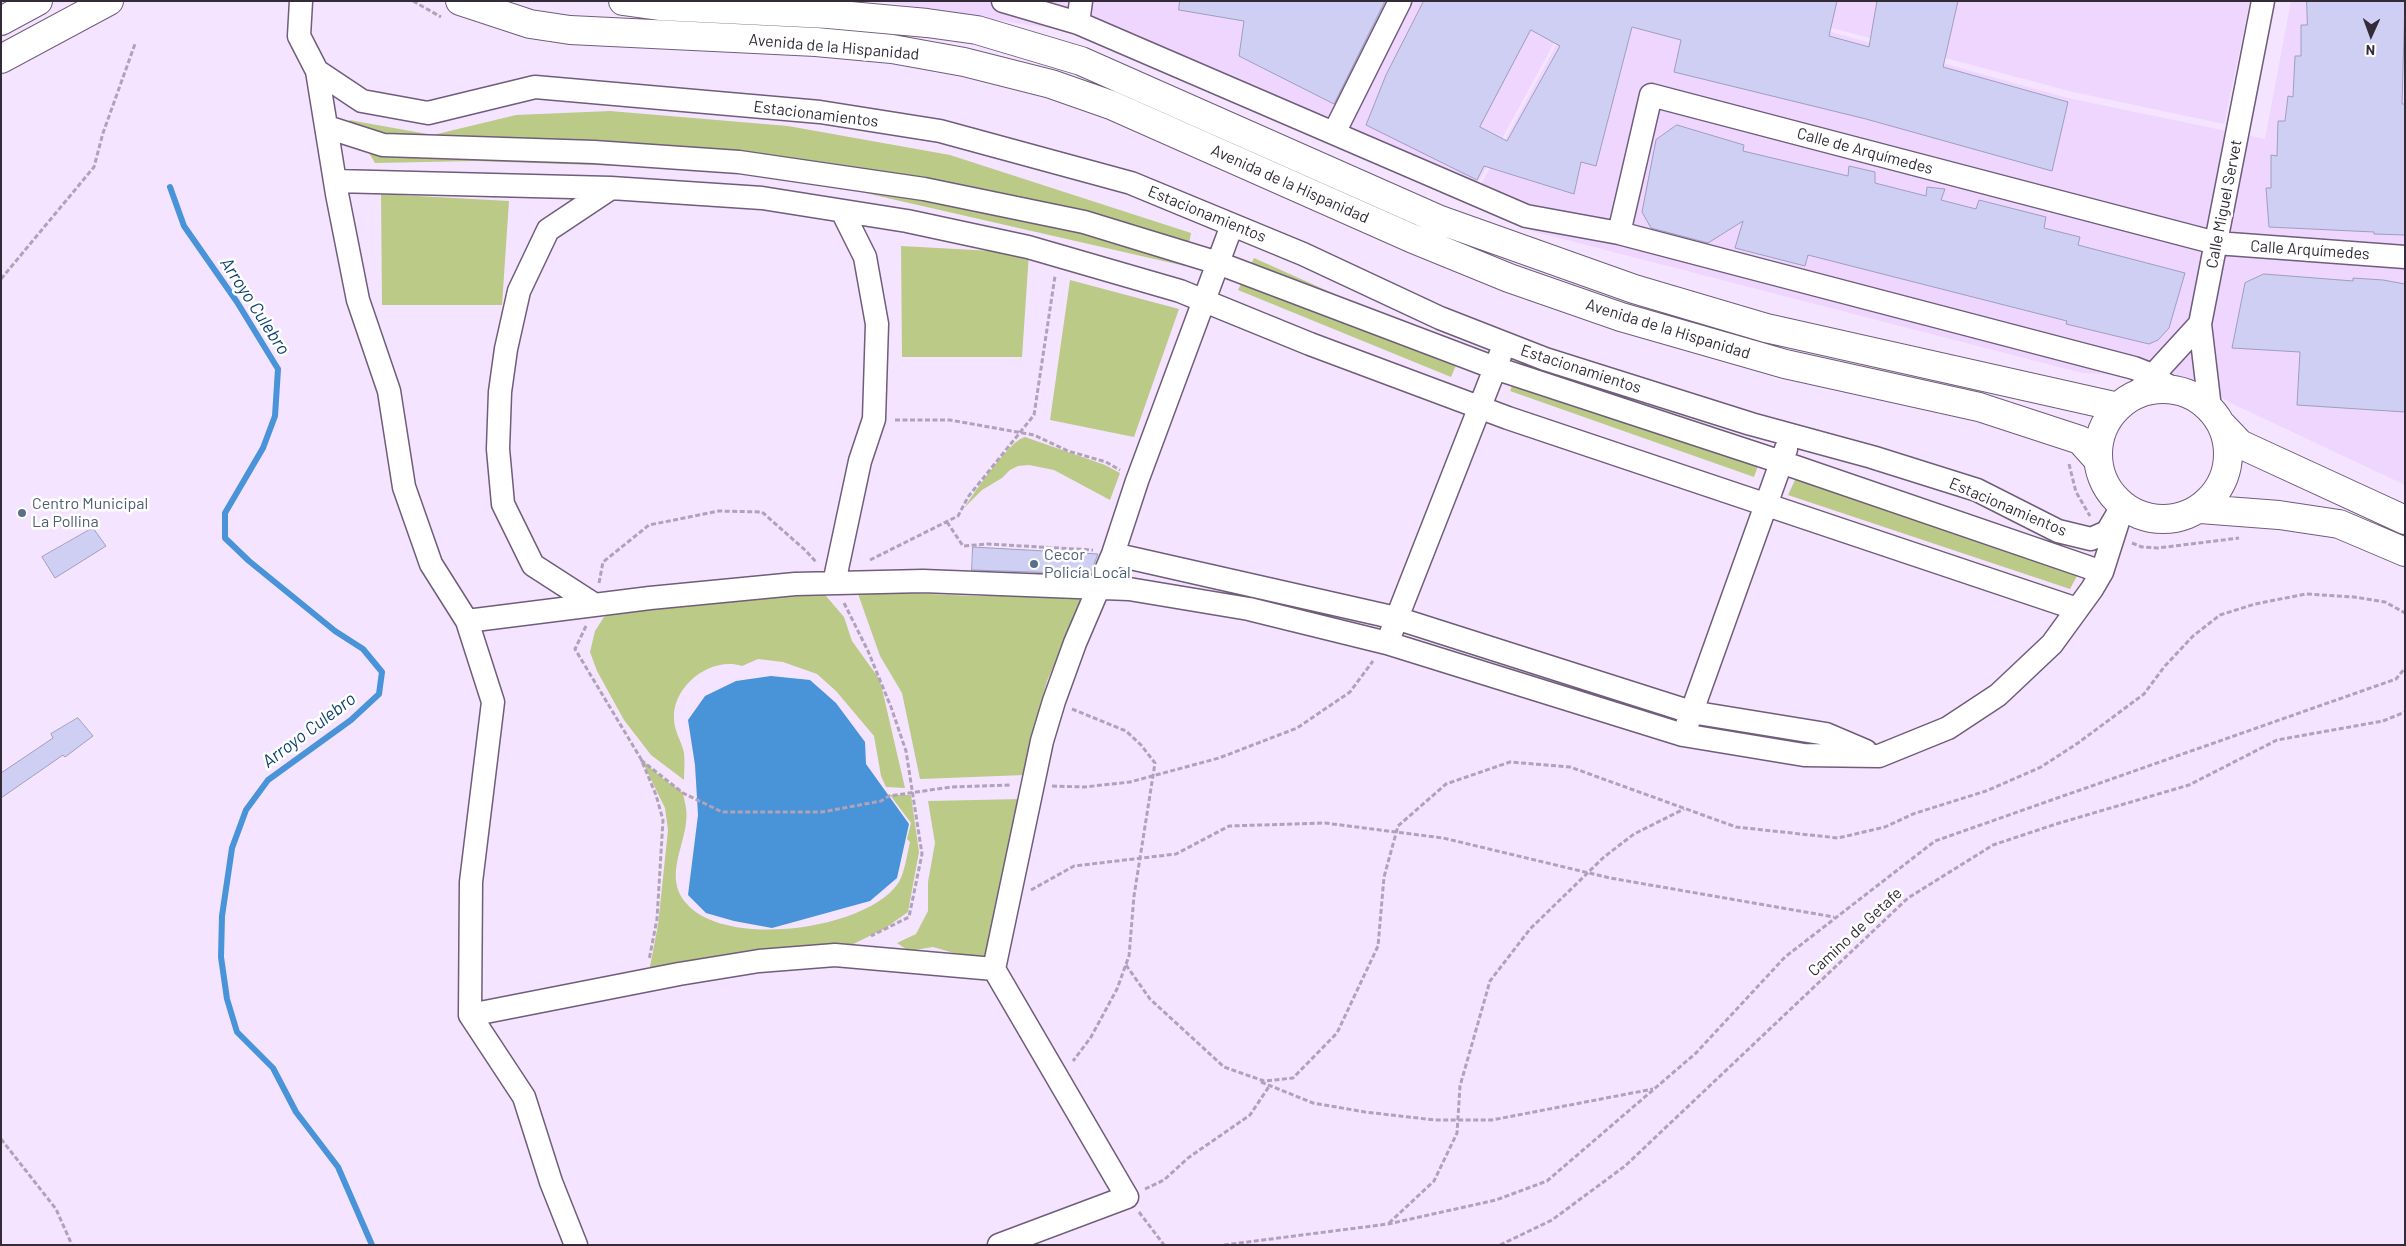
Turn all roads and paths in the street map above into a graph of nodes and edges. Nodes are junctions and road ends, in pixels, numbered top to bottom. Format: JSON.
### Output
{"nodes":[{"id":1,"x":38,"y":1,"type":"edge"},
{"id":2,"x":109,"y":1,"type":"edge"},
{"id":3,"x":301,"y":1,"type":"edge"},
{"id":4,"x":460,"y":1,"type":"edge"},
{"id":5,"x":623,"y":1,"type":"edge"},
{"id":6,"x":910,"y":1,"type":"edge"},
{"id":7,"x":1003,"y":1,"type":"edge"},
{"id":8,"x":1081,"y":1,"type":"edge"},
{"id":9,"x":1400,"y":1,"type":"edge"},
{"id":10,"x":2264,"y":1,"type":"edge"},
{"id":11,"x":1,"y":21,"type":"edge"},
{"id":12,"x":1078,"y":24,"type":"junction"},
{"id":13,"x":135,"y":44,"type":"dead end"},
{"id":14,"x":1027,"y":44,"type":"junction"},
{"id":15,"x":1,"y":59,"type":"edge"},
{"id":16,"x":317,"y":71,"type":"junction"},
{"id":17,"x":326,"y":127,"type":"junction"},
{"id":18,"x":1334,"y":133,"type":"junction"},
{"id":19,"x":335,"y":181,"type":"junction"},
{"id":20,"x":611,"y":188,"type":"junction"},
{"id":21,"x":842,"y":211,"type":"junction"},
{"id":22,"x":1232,"y":224,"type":"junction"},
{"id":23,"x":1619,"y":233,"type":"junction"},
{"id":24,"x":2216,"y":243,"type":"junction"},
{"id":25,"x":1059,"y":256,"type":"junction"},
{"id":26,"x":2405,"y":258,"type":"edge"},
{"id":27,"x":1218,"y":263,"type":"junction"},
{"id":28,"x":1,"y":279,"type":"edge"},
{"id":29,"x":1204,"y":300,"type":"junction"},
{"id":30,"x":2200,"y":324,"type":"junction"},
{"id":31,"x":1505,"y":343,"type":"junction"},
{"id":32,"x":1495,"y":368,"type":"junction"},
{"id":33,"x":2142,"y":371,"type":"junction"},
{"id":34,"x":2174,"y":390,"type":"junction"},
{"id":35,"x":2126,"y":401,"type":"junction"},
{"id":36,"x":1479,"y":408,"type":"junction"},
{"id":37,"x":2216,"y":417,"type":"junction"},
{"id":38,"x":874,"y":419,"type":"junction"},
{"id":39,"x":1020,"y":433,"type":"junction"},
{"id":40,"x":1791,"y":434,"type":"junction"},
{"id":41,"x":2098,"y":460,"type":"junction"},
{"id":42,"x":1781,"y":462,"type":"junction"},
{"id":43,"x":1137,"y":481,"type":"junction"},
{"id":44,"x":1766,"y":505,"type":"junction"},
{"id":45,"x":2123,"y":506,"type":"junction"},
{"id":46,"x":2200,"y":509,"type":"junction"},
{"id":47,"x":2405,"y":520,"type":"edge"},
{"id":48,"x":947,"y":522,"type":"junction"},
{"id":49,"x":2405,"y":552,"type":"edge"},
{"id":50,"x":1113,"y":554,"type":"junction"},
{"id":51,"x":866,"y":562,"type":"dead end"},
{"id":52,"x":2102,"y":572,"type":"junction"},
{"id":53,"x":834,"y":583,"type":"junction"},
{"id":54,"x":1098,"y":588,"type":"junction"},
{"id":55,"x":595,"y":605,"type":"junction"},
{"id":56,"x":2077,"y":609,"type":"junction"},
{"id":57,"x":2405,"y":613,"type":"edge"},
{"id":58,"x":1396,"y":618,"type":"junction"},
{"id":59,"x":467,"y":621,"type":"junction"},
{"id":60,"x":1387,"y":643,"type":"junction"},
{"id":61,"x":2405,"y":668,"type":"edge"},
{"id":62,"x":1054,"y":701,"type":"junction"},
{"id":63,"x":1691,"y":712,"type":"junction"},
{"id":64,"x":2405,"y":712,"type":"edge"},
{"id":65,"x":1683,"y":735,"type":"junction"},
{"id":66,"x":1879,"y":756,"type":"junction"},
{"id":67,"x":641,"y":759,"type":"junction"},
{"id":68,"x":1152,"y":776,"type":"junction"},
{"id":69,"x":1032,"y":785,"type":"junction"},
{"id":70,"x":913,"y":792,"type":"junction"},
{"id":71,"x":1685,"y":809,"type":"junction"},
{"id":72,"x":1396,"y":832,"type":"junction"},
{"id":73,"x":1141,"y":859,"type":"junction"},
{"id":74,"x":1587,"y":872,"type":"junction"},
{"id":75,"x":1009,"y":903,"type":"junction"},
{"id":76,"x":1835,"y":918,"type":"junction"},
{"id":77,"x":868,"y":938,"type":"dead end"},
{"id":78,"x":1126,"y":965,"type":"junction"},
{"id":79,"x":994,"y":969,"type":"junction"},
{"id":80,"x":644,"y":981,"type":"junction"},
{"id":81,"x":470,"y":1015,"type":"junction"},
{"id":82,"x":1237,"y":1072,"type":"junction"},
{"id":83,"x":1059,"y":1080,"type":"junction"},
{"id":84,"x":1270,"y":1085,"type":"junction"},
{"id":85,"x":1654,"y":1089,"type":"junction"},
{"id":86,"x":1458,"y":1120,"type":"junction"},
{"id":87,"x":1,"y":1139,"type":"edge"},
{"id":88,"x":1127,"y":1197,"type":"junction"},
{"id":89,"x":1388,"y":1224,"type":"junction"},
{"id":90,"x":72,"y":1245,"type":"edge"},
{"id":91,"x":576,"y":1245,"type":"edge"},
{"id":92,"x":999,"y":1245,"type":"edge"},
{"id":93,"x":1164,"y":1245,"type":"edge"},
{"id":94,"x":1224,"y":1245,"type":"edge"},
{"id":95,"x":1500,"y":1245,"type":"edge"}],
"edges":[{"from":1,"to":11,"type":"main road"},
{"from":2,"to":15,"type":"main road"},
{"from":3,"to":16,"type":"street","name":"Estacionamientos"},
{"from":4,"to":41,"type":"main road","name":"Avenida de la Hispanidad"},
{"from":5,"to":14,"type":"main road","name":"Avenida de la Hispanidad"},
{"from":6,"to":14,"type":"main road"},
{"from":7,"to":12,"type":"street"},
{"from":8,"to":12,"type":"street"},
{"from":9,"to":18,"type":"street"},
{"from":10,"to":24,"type":"street","name":"Calle Miguel Servet"},
{"from":12,"to":18,"type":"street"},
{"from":13,"to":28,"type":"path"},
{"from":14,"to":35,"type":"main road","name":"Avenida de la Hispanidad"},
{"from":16,"to":17,"type":"street"},
{"from":16,"to":22,"type":"street","name":"Estacionamientos"},
{"from":17,"to":19,"type":"street"},
{"from":17,"to":27,"type":"street"},
{"from":18,"to":23,"type":"street"},
{"from":19,"to":20,"type":"street"},
{"from":19,"to":59,"type":"street"},
{"from":20,"to":21,"type":"street"},
{"from":20,"to":55,"type":"street"},
{"from":21,"to":25,"type":"street"},
{"from":21,"to":38,"type":"street"},
{"from":22,"to":27,"type":"street"},
{"from":22,"to":31,"type":"street","name":"Estacionamientos"},
{"from":23,"to":24,"type":"street","name":"Calle de Arquímedes"},
{"from":23,"to":33,"type":"street"},
{"from":24,"to":26,"type":"street","name":"Calle Arquímedes"},
{"from":24,"to":30,"type":"street","name":"Calle Miguel Servet"},
{"from":25,"to":29,"type":"street"},
{"from":25,"to":39,"type":"path"},
{"from":27,"to":29,"type":"street"},
{"from":27,"to":32,"type":"street"},
{"from":29,"to":36,"type":"street"},
{"from":29,"to":43,"type":"street"},
{"from":30,"to":33,"type":"street"},
{"from":30,"to":37,"type":"street","name":"Calle Miguel Servet"},
{"from":31,"to":32,"type":"street"},
{"from":31,"to":40,"type":"street","name":"Estacionamientos"},
{"from":32,"to":36,"type":"street"},
{"from":32,"to":42,"type":"street"},
{"from":33,"to":34,"type":"street"},
{"from":33,"to":35,"type":"street"},
{"from":34,"to":35,"type":"main road"},
{"from":34,"to":37,"type":"main road"},
{"from":35,"to":41,"type":"main road"},
{"from":36,"to":44,"type":"street"},
{"from":36,"to":58,"type":"street"},
{"from":37,"to":46,"type":"main road"},
{"from":37,"to":47,"type":"main road"},
{"from":38,"to":39,"type":"path"},
{"from":38,"to":53,"type":"street"},
{"from":39,"to":43,"type":"path"},
{"from":39,"to":48,"type":"path"},
{"from":40,"to":42,"type":"street"},
{"from":40,"to":45,"type":"street","name":"Estacionamientos"},
{"from":41,"to":45,"type":"main road"},
{"from":42,"to":44,"type":"street"},
{"from":42,"to":52,"type":"street"},
{"from":43,"to":50,"type":"street"},
{"from":44,"to":56,"type":"street"},
{"from":44,"to":63,"type":"street"},
{"from":45,"to":46,"type":"main road"},
{"from":45,"to":52,"type":"street"},
{"from":46,"to":49,"type":"main road"},
{"from":48,"to":50,"type":"path"},
{"from":48,"to":51,"type":"path"},
{"from":50,"to":54,"type":"street"},
{"from":50,"to":58,"type":"street"},
{"from":52,"to":56,"type":"street"},
{"from":53,"to":54,"type":"street"},
{"from":53,"to":55,"type":"street"},
{"from":53,"to":55,"type":"path"},
{"from":53,"to":70,"type":"path"},
{"from":54,"to":60,"type":"street"},
{"from":54,"to":62,"type":"street"},
{"from":55,"to":59,"type":"street"},
{"from":55,"to":67,"type":"path"},
{"from":56,"to":66,"type":"street"},
{"from":57,"to":71,"type":"path"},
{"from":58,"to":60,"type":"street"},
{"from":58,"to":63,"type":"street"},
{"from":59,"to":81,"type":"street"},
{"from":60,"to":65,"type":"street"},
{"from":60,"to":68,"type":"path"},
{"from":61,"to":76,"type":"path"},
{"from":62,"to":68,"type":"path"},
{"from":62,"to":69,"type":"street"},
{"from":63,"to":65,"type":"street"},
{"from":63,"to":66,"type":"street"},
{"from":64,"to":95,"type":"path","name":"Camino de Getafe"},
{"from":65,"to":66,"type":"street"},
{"from":67,"to":70,"type":"path"},
{"from":67,"to":80,"type":"path"},
{"from":68,"to":69,"type":"path"},
{"from":68,"to":73,"type":"path"},
{"from":69,"to":70,"type":"path"},
{"from":69,"to":75,"type":"street"},
{"from":70,"to":77,"type":"path"},
{"from":71,"to":72,"type":"path"},
{"from":71,"to":74,"type":"path"},
{"from":72,"to":73,"type":"path"},
{"from":72,"to":74,"type":"path"},
{"from":72,"to":82,"type":"path"},
{"from":73,"to":75,"type":"path"},
{"from":73,"to":78,"type":"path"},
{"from":74,"to":76,"type":"path"},
{"from":74,"to":86,"type":"path"},
{"from":75,"to":79,"type":"street"},
{"from":76,"to":85,"type":"path"},
{"from":78,"to":82,"type":"path"},
{"from":78,"to":83,"type":"path"},
{"from":79,"to":80,"type":"street"},
{"from":79,"to":83,"type":"street"},
{"from":80,"to":81,"type":"street"},
{"from":81,"to":91,"type":"street"},
{"from":82,"to":84,"type":"path"},
{"from":83,"to":88,"type":"street"},
{"from":84,"to":86,"type":"path"},
{"from":84,"to":88,"type":"path"},
{"from":85,"to":86,"type":"path"},
{"from":85,"to":89,"type":"path"},
{"from":86,"to":89,"type":"path"},
{"from":87,"to":90,"type":"path"},
{"from":88,"to":92,"type":"street"},
{"from":88,"to":93,"type":"path"},
{"from":89,"to":94,"type":"path"}]}
